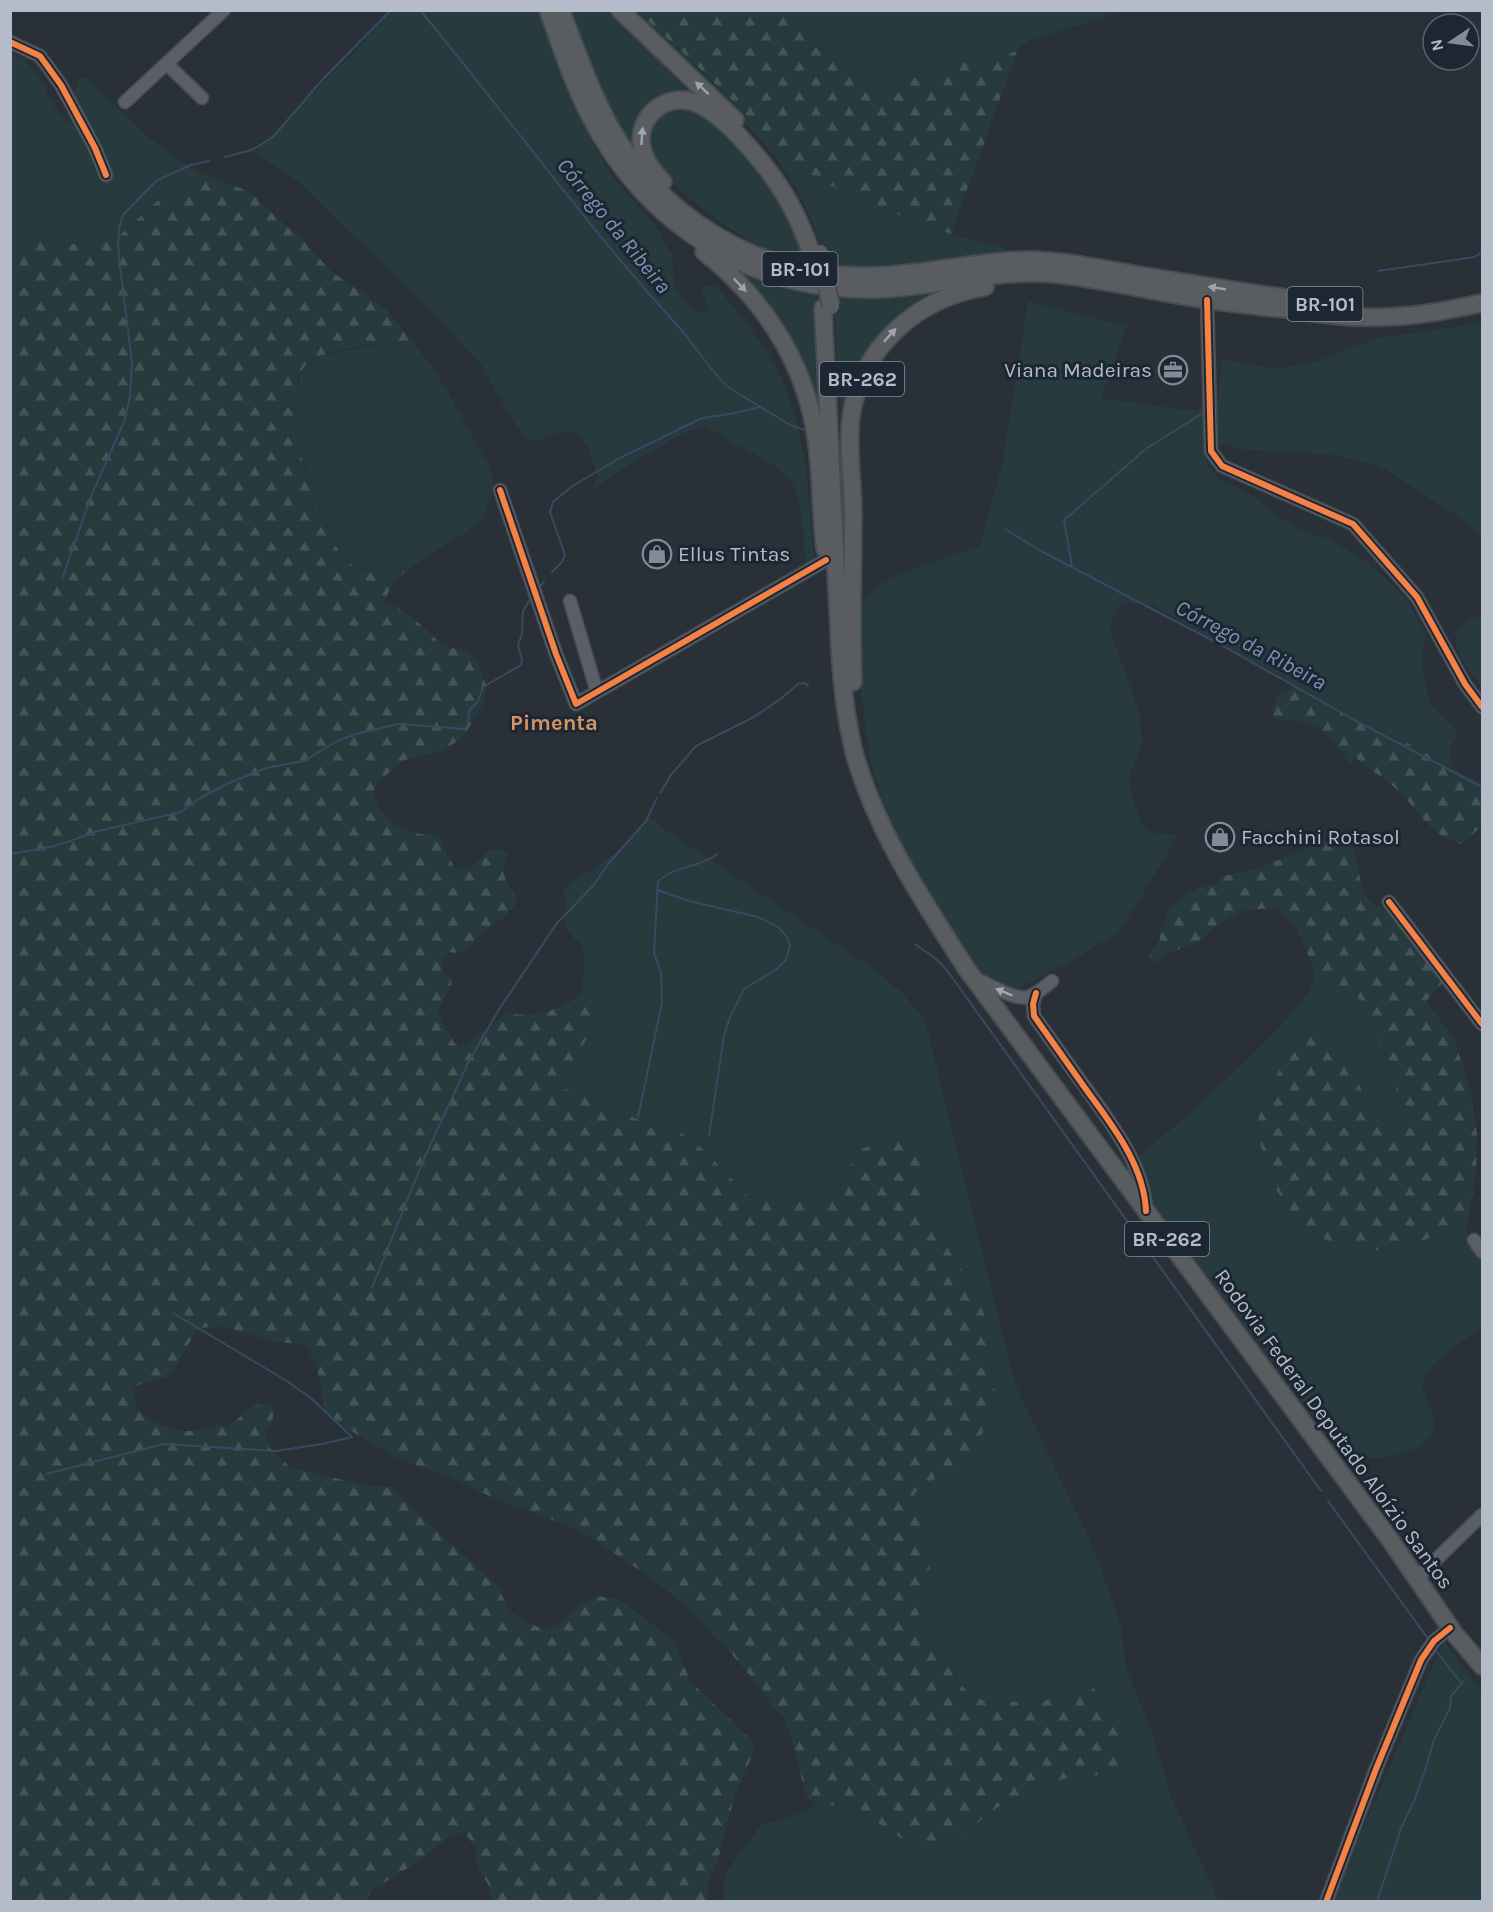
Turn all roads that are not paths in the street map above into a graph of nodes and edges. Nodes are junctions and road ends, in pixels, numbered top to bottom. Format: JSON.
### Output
{"nodes":[{"id":1,"x":224,"y":10,"type":"edge"},
{"id":2,"x":548,"y":10,"type":"edge"},
{"id":3,"x":561,"y":10,"type":"edge"},
{"id":4,"x":620,"y":10,"type":"edge"},
{"id":5,"x":10,"y":42,"type":"edge"},
{"id":6,"x":167,"y":64,"type":"junction"},
{"id":7,"x":202,"y":98,"type":"dead end"},
{"id":8,"x":125,"y":102,"type":"dead end"},
{"id":9,"x":106,"y":175,"type":"dead end"},
{"id":10,"x":637,"y":187,"type":"junction"},
{"id":11,"x":816,"y":254,"type":"junction"},
{"id":12,"x":789,"y":267,"type":"junction"},
{"id":13,"x":1164,"y":292,"type":"junction"},
{"id":14,"x":1482,"y":293,"type":"edge"},
{"id":15,"x":1207,"y":300,"type":"junction"},
{"id":16,"x":1482,"y":303,"type":"edge"},
{"id":17,"x":827,"y":307,"type":"junction"},
{"id":18,"x":500,"y":490,"type":"dead end"},
{"id":19,"x":826,"y":560,"type":"junction"},
{"id":20,"x":570,"y":601,"type":"dead end"},
{"id":21,"x":597,"y":692,"type":"junction"},
{"id":22,"x":1482,"y":707,"type":"edge"},
{"id":23,"x":855,"y":719,"type":"junction"},
{"id":24,"x":856,"y":759,"type":"junction"},
{"id":25,"x":871,"y":798,"type":"junction"},
{"id":26,"x":1389,"y":902,"type":"dead end"},
{"id":27,"x":972,"y":977,"type":"junction"},
{"id":28,"x":1052,"y":981,"type":"dead end"},
{"id":29,"x":1036,"y":993,"type":"junction"},
{"id":30,"x":1482,"y":1024,"type":"edge"},
{"id":31,"x":1146,"y":1211,"type":"junction"},
{"id":32,"x":1474,"y":1240,"type":"dead end"},
{"id":33,"x":1482,"y":1251,"type":"edge"},
{"id":34,"x":1482,"y":1515,"type":"edge"},
{"id":35,"x":1416,"y":1579,"type":"junction"},
{"id":36,"x":1452,"y":1631,"type":"junction"},
{"id":37,"x":1482,"y":1666,"type":"edge"},
{"id":38,"x":1482,"y":1674,"type":"edge"},
{"id":39,"x":1326,"y":1902,"type":"edge"}],
"edges":[{"from":1,"to":6,"type":"street"},
{"from":2,"to":10,"type":"highway","number":"BR-101"},
{"from":3,"to":12,"type":"highway","number":"BR-101"},
{"from":11,"to":4,"type":"highway","number":"BR-262","one_way":true},
{"from":5,"to":9,"type":"street"},
{"from":6,"to":7,"type":"street"},
{"from":6,"to":8,"type":"street"},
{"from":10,"to":13,"type":"highway","number":"BR-101"},
{"from":10,"to":19,"type":"highway","number":"BR-262","one_way":true},
{"from":12,"to":11,"type":"highway","number":"BR-262","one_way":true},
{"from":11,"to":17,"type":"highway","number":"BR-262","bridge":true},
{"from":14,"to":12,"type":"highway","number":"BR-101","one_way":true},
{"from":13,"to":15,"type":"highway","number":"BR-101"},
{"from":23,"to":13,"type":"highway","number":"BR-262","one_way":true},
{"from":15,"to":16,"type":"highway","number":"BR-101"},
{"from":15,"to":22,"type":"street"},
{"from":17,"to":23,"type":"highway","number":"BR-262"},
{"from":17,"to":24,"type":"highway","number":"BR-262"},
{"from":18,"to":21,"type":"street"},
{"from":19,"to":21,"type":"street"},
{"from":19,"to":24,"type":"highway","number":"BR-262"},
{"from":20,"to":21,"type":"street"},
{"from":23,"to":25,"type":"highway","number":"BR-262"},
{"from":24,"to":25,"type":"highway","number":"BR-262"},
{"from":25,"to":27,"type":"highway","name":"Rodovia Federal Deputado Aloízio Santos","number":"BR-262"},
{"from":26,"to":30,"type":"street"},
{"from":29,"to":27,"type":"street","one_way":true},
{"from":27,"to":31,"type":"highway","name":"Rodovia Federal Deputado Aloízio Santos","number":"BR-262"},
{"from":28,"to":29,"type":"street"},
{"from":29,"to":31,"type":"street"},
{"from":31,"to":35,"type":"highway","name":"Rodovia Federal Deputado Aloízio Santos","number":"BR-262"},
{"from":32,"to":33,"type":"street"},
{"from":34,"to":35,"type":"street"},
{"from":35,"to":36,"type":"highway","name":"Rodovia Federal Deputado Aloízio Santos","number":"BR-262"},
{"from":36,"to":37,"type":"highway","name":"Rodovia Federal Deputado Aloízio Santos","number":"BR-262"},
{"from":36,"to":38,"type":"highway"},
{"from":36,"to":39,"type":"street"}]}
